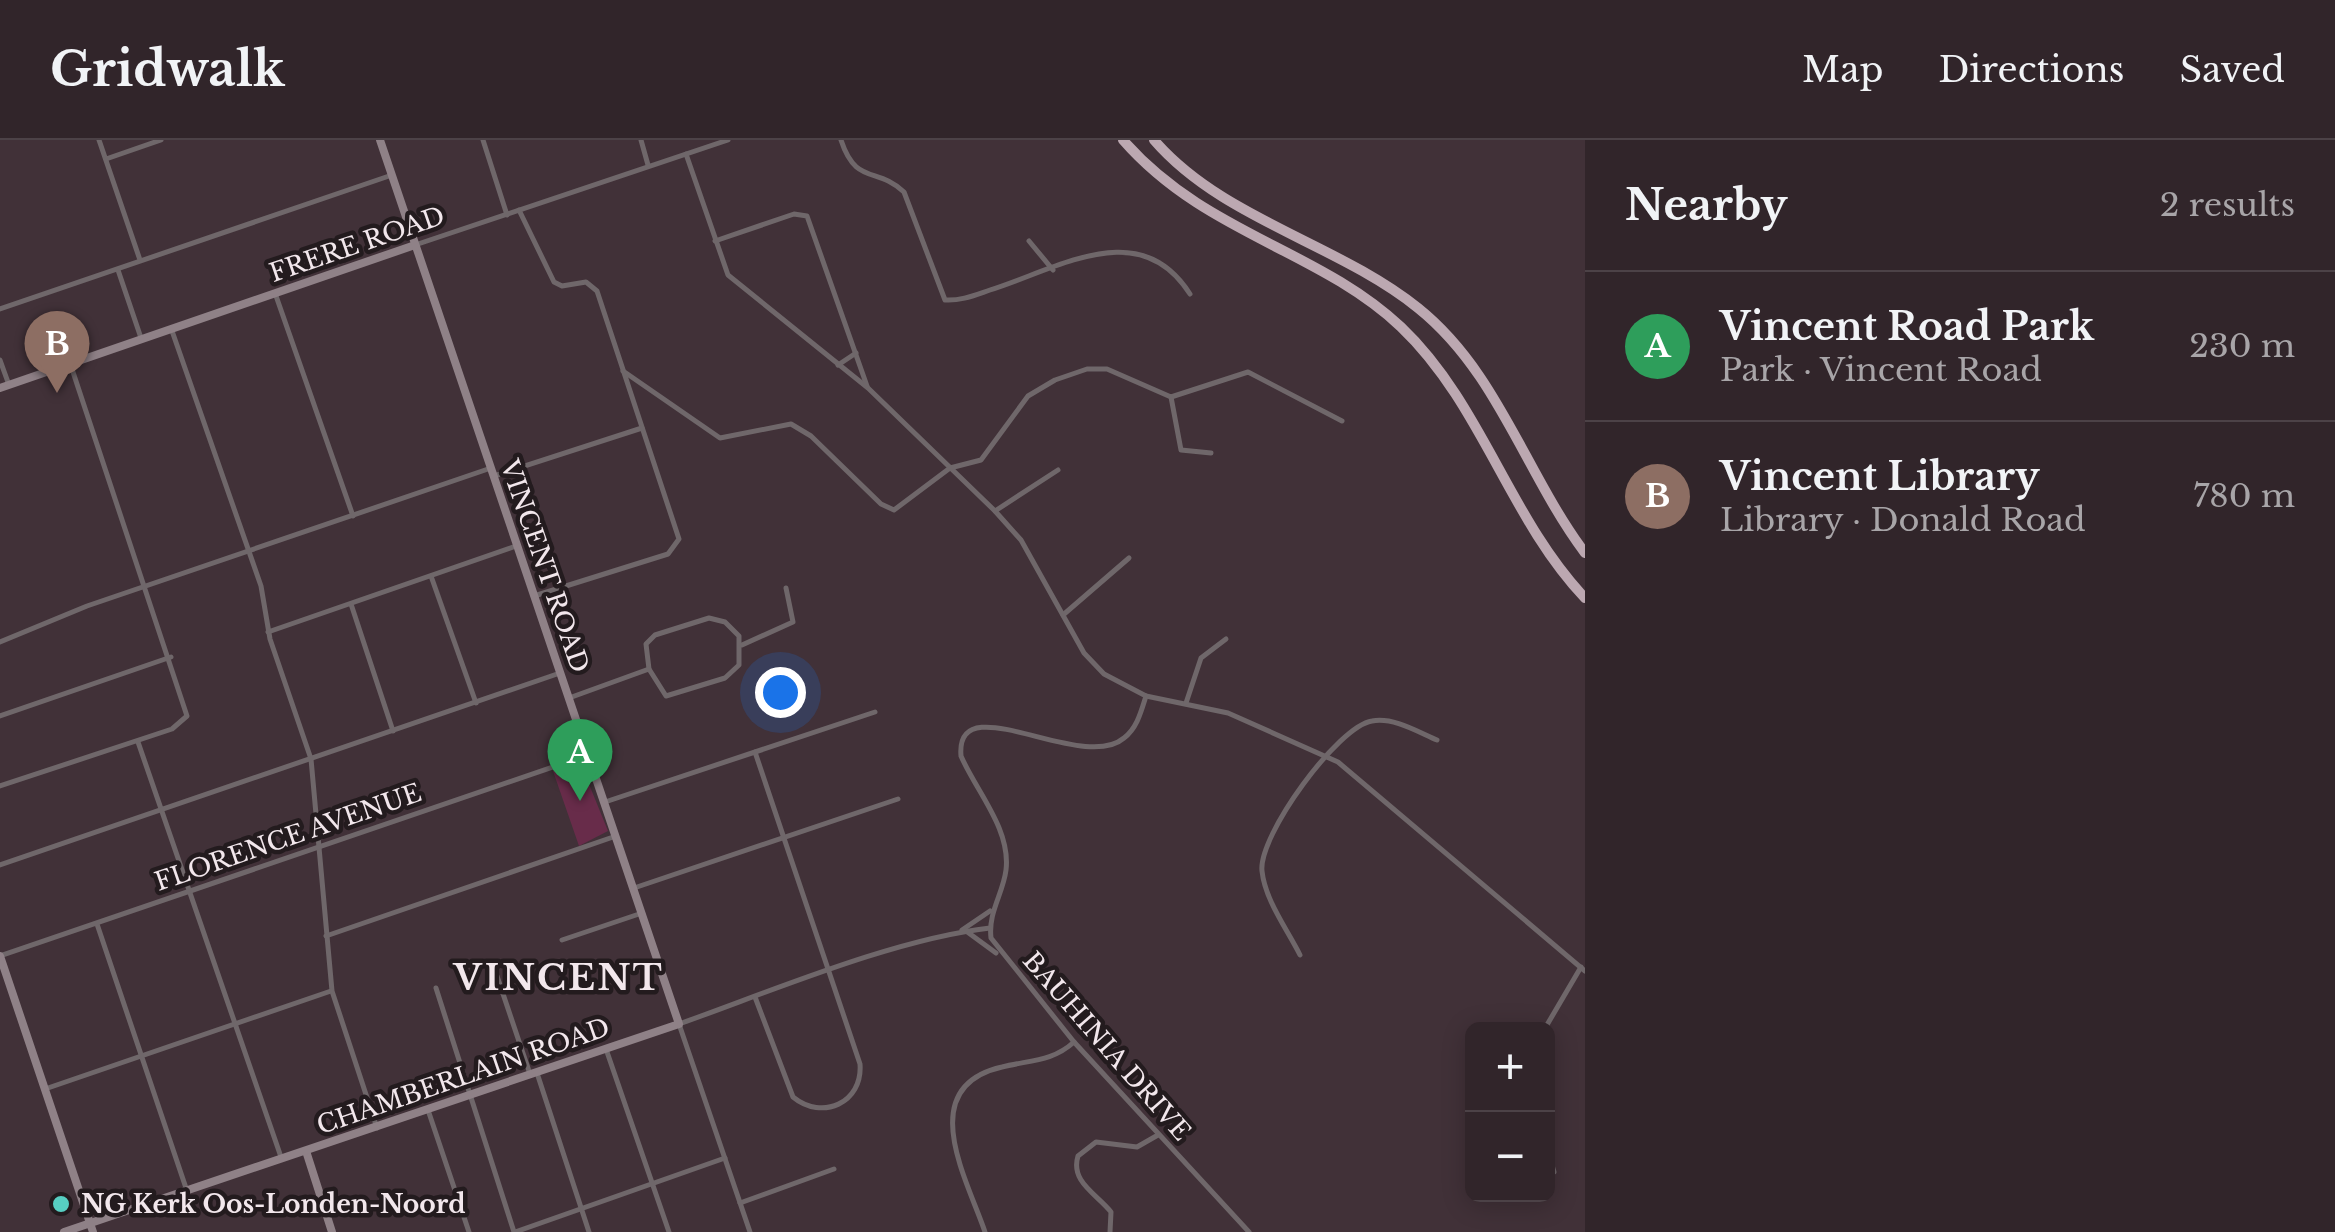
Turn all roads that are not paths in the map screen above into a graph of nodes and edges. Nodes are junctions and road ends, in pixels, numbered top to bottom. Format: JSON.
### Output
{"nodes":[{"id":1,"x":99,"y":140,"type":"edge"},
{"id":2,"x":161,"y":140,"type":"edge"},
{"id":3,"x":380,"y":140,"type":"edge"},
{"id":4,"x":482,"y":140,"type":"edge"},
{"id":5,"x":641,"y":140,"type":"edge"},
{"id":6,"x":728,"y":140,"type":"edge"},
{"id":7,"x":840,"y":140,"type":"edge"},
{"id":8,"x":1123,"y":140,"type":"edge"},
{"id":9,"x":1154,"y":140,"type":"edge"},
{"id":10,"x":686,"y":154,"type":"junction"},
{"id":11,"x":106,"y":159,"type":"junction"},
{"id":12,"x":648,"y":166,"type":"junction"},
{"id":13,"x":392,"y":176,"type":"junction"},
{"id":14,"x":519,"y":210,"type":"junction"},
{"id":15,"x":507,"y":214,"type":"junction"},
{"id":16,"x":714,"y":241,"type":"junction"},
{"id":17,"x":1029,"y":241,"type":"dead end"},
{"id":18,"x":415,"y":245,"type":"junction"},
{"id":19,"x":140,"y":261,"type":"junction"},
{"id":20,"x":118,"y":269,"type":"junction"},
{"id":21,"x":1053,"y":270,"type":"junction"},
{"id":22,"x":275,"y":293,"type":"junction"},
{"id":23,"x":1190,"y":294,"type":"dead end"},
{"id":24,"x":0,"y":309,"type":"edge"},
{"id":25,"x":171,"y":328,"type":"junction"},
{"id":26,"x":141,"y":338,"type":"junction"},
{"id":27,"x":856,"y":353,"type":"junction"},
{"id":28,"x":0,"y":360,"type":"edge"},
{"id":29,"x":70,"y":363,"type":"junction"},
{"id":30,"x":838,"y":364,"type":"junction"},
{"id":31,"x":623,"y":371,"type":"junction"},
{"id":32,"x":4,"y":386,"type":"edge"},
{"id":33,"x":868,"y":388,"type":"junction"},
{"id":34,"x":651,"y":391,"type":"junction"},
{"id":35,"x":1171,"y":397,"type":"junction"},
{"id":36,"x":632,"y":399,"type":"junction"},
{"id":37,"x":1342,"y":420,"type":"dead end"},
{"id":38,"x":642,"y":428,"type":"junction"},
{"id":39,"x":1211,"y":453,"type":"dead end"},
{"id":40,"x":950,"y":468,"type":"junction"},
{"id":41,"x":1058,"y":470,"type":"dead end"},
{"id":42,"x":492,"y":472,"type":"junction"},
{"id":43,"x":996,"y":511,"type":"junction"},
{"id":44,"x":352,"y":516,"type":"junction"},
{"id":45,"x":517,"y":546,"type":"junction"},
{"id":46,"x":248,"y":552,"type":"junction"},
{"id":47,"x":1585,"y":553,"type":"edge"},
{"id":48,"x":1128,"y":558,"type":"dead end"},
{"id":49,"x":431,"y":576,"type":"junction"},
{"id":50,"x":146,"y":586,"type":"junction"},
{"id":51,"x":786,"y":588,"type":"dead end"},
{"id":52,"x":534,"y":596,"type":"junction"},
{"id":53,"x":1585,"y":598,"type":"edge"},
{"id":54,"x":350,"y":604,"type":"junction"},
{"id":55,"x":1063,"y":616,"type":"junction"},
{"id":56,"x":268,"y":632,"type":"junction"},
{"id":57,"x":1226,"y":639,"type":"dead end"},
{"id":58,"x":0,"y":642,"type":"edge"},
{"id":59,"x":742,"y":645,"type":"junction"},
{"id":60,"x":170,"y":657,"type":"junction"},
{"id":61,"x":650,"y":669,"type":"junction"},
{"id":62,"x":560,"y":673,"type":"junction"},
{"id":63,"x":1146,"y":696,"type":"junction"},
{"id":64,"x":569,"y":698,"type":"junction"},
{"id":65,"x":476,"y":703,"type":"junction"},
{"id":66,"x":1186,"y":703,"type":"junction"},
{"id":67,"x":875,"y":712,"type":"dead end"},
{"id":68,"x":0,"y":716,"type":"edge"},
{"id":69,"x":393,"y":731,"type":"junction"},
{"id":70,"x":1438,"y":740,"type":"dead end"},
{"id":71,"x":138,"y":741,"type":"junction"},
{"id":72,"x":756,"y":752,"type":"junction"},
{"id":73,"x":588,"y":755,"type":"junction"},
{"id":74,"x":1328,"y":757,"type":"junction"},
{"id":75,"x":311,"y":759,"type":"junction"},
{"id":76,"x":0,"y":786,"type":"edge"},
{"id":77,"x":898,"y":798,"type":"dead end"},
{"id":78,"x":605,"y":802,"type":"junction"},
{"id":79,"x":162,"y":810,"type":"junction"},
{"id":80,"x":616,"y":836,"type":"junction"},
{"id":81,"x":784,"y":836,"type":"junction"},
{"id":82,"x":320,"y":847,"type":"junction"},
{"id":83,"x":0,"y":865,"type":"edge"},
{"id":84,"x":634,"y":888,"type":"junction"},
{"id":85,"x":190,"y":891,"type":"junction"},
{"id":86,"x":994,"y":908,"type":"junction"},
{"id":87,"x":642,"y":913,"type":"junction"},
{"id":88,"x":96,"y":923,"type":"junction"},
{"id":89,"x":990,"y":928,"type":"junction"},
{"id":90,"x":963,"y":931,"type":"junction"},
{"id":91,"x":326,"y":936,"type":"junction"},
{"id":92,"x":562,"y":940,"type":"dead end"},
{"id":93,"x":1300,"y":955,"type":"dead end"},
{"id":94,"x":0,"y":956,"type":"edge"},
{"id":95,"x":1003,"y":958,"type":"junction"},
{"id":96,"x":1583,"y":969,"type":"edge"},
{"id":97,"x":830,"y":972,"type":"junction"},
{"id":98,"x":497,"y":976,"type":"dead end"},
{"id":99,"x":436,"y":988,"type":"dead end"},
{"id":100,"x":332,"y":991,"type":"junction"},
{"id":101,"x":755,"y":997,"type":"junction"},
{"id":102,"x":1549,"y":1022,"type":"edge"},
{"id":103,"x":235,"y":1024,"type":"junction"},
{"id":104,"x":679,"y":1024,"type":"junction"},
{"id":105,"x":1074,"y":1042,"type":"junction"},
{"id":106,"x":606,"y":1048,"type":"junction"},
{"id":107,"x":141,"y":1057,"type":"junction"},
{"id":108,"x":534,"y":1073,"type":"junction"},
{"id":109,"x":45,"y":1089,"type":"junction"},
{"id":110,"x":470,"y":1094,"type":"junction"},
{"id":111,"x":428,"y":1110,"type":"junction"},
{"id":112,"x":378,"y":1128,"type":"junction"},
{"id":113,"x":1158,"y":1135,"type":"junction"},
{"id":114,"x":306,"y":1151,"type":"junction"},
{"id":115,"x":725,"y":1158,"type":"junction"},
{"id":116,"x":282,"y":1160,"type":"junction"},
{"id":117,"x":834,"y":1170,"type":"dead end"},
{"id":118,"x":653,"y":1185,"type":"junction"},
{"id":119,"x":187,"y":1192,"type":"junction"},
{"id":120,"x":740,"y":1203,"type":"junction"},
{"id":121,"x":582,"y":1210,"type":"junction"},
{"id":122,"x":92,"y":1228,"type":"edge"},
{"id":123,"x":64,"y":1232,"type":"edge"},
{"id":124,"x":332,"y":1232,"type":"edge"},
{"id":125,"x":469,"y":1232,"type":"edge"},
{"id":126,"x":515,"y":1232,"type":"edge"},
{"id":127,"x":589,"y":1232,"type":"edge"},
{"id":128,"x":669,"y":1232,"type":"edge"},
{"id":129,"x":750,"y":1232,"type":"edge"},
{"id":130,"x":985,"y":1232,"type":"edge"},
{"id":131,"x":1110,"y":1232,"type":"edge"},
{"id":132,"x":1248,"y":1232,"type":"edge"}],
"edges":[{"from":1,"to":11,"type":"street"},
{"from":2,"to":11,"type":"street"},
{"from":3,"to":13,"type":"street","name":"VINCENT ROAD"},
{"from":4,"to":15,"type":"street"},
{"from":5,"to":12,"type":"street"},
{"from":6,"to":10,"type":"street","name":"FRERE ROAD"},
{"from":7,"to":21,"type":"street"},
{"from":8,"to":53,"type":"highway"},
{"from":9,"to":47,"type":"highway"},
{"from":10,"to":12,"type":"street","name":"FRERE ROAD"},
{"from":10,"to":16,"type":"street"},
{"from":11,"to":19,"type":"street"},
{"from":12,"to":14,"type":"street","name":"FRERE ROAD"},
{"from":13,"to":18,"type":"street","name":"VINCENT ROAD"},
{"from":13,"to":19,"type":"street"},
{"from":14,"to":15,"type":"street","name":"FRERE ROAD"},
{"from":14,"to":31,"type":"street"},
{"from":15,"to":18,"type":"street","name":"FRERE ROAD"},
{"from":16,"to":27,"type":"street"},
{"from":16,"to":30,"type":"street"},
{"from":17,"to":21,"type":"street"},
{"from":18,"to":22,"type":"street","name":"FRERE ROAD"},
{"from":18,"to":42,"type":"street","name":"VINCENT ROAD"},
{"from":19,"to":20,"type":"street"},
{"from":20,"to":24,"type":"street"},
{"from":20,"to":26,"type":"street"},
{"from":21,"to":23,"type":"street"},
{"from":22,"to":25,"type":"street","name":"FRERE ROAD"},
{"from":22,"to":44,"type":"street"},
{"from":25,"to":26,"type":"street","name":"FRERE ROAD"},
{"from":25,"to":46,"type":"street"},
{"from":26,"to":29,"type":"street","name":"FRERE ROAD"},
{"from":27,"to":30,"type":"street"},
{"from":27,"to":33,"type":"street"},
{"from":28,"to":32,"type":"street"},
{"from":29,"to":32,"type":"street","name":"FRERE ROAD"},
{"from":29,"to":50,"type":"street"},
{"from":30,"to":33,"type":"street"},
{"from":31,"to":34,"type":"street"},
{"from":31,"to":36,"type":"street"},
{"from":33,"to":40,"type":"street"},
{"from":34,"to":36,"type":"street"},
{"from":34,"to":40,"type":"street"},
{"from":35,"to":37,"type":"street"},
{"from":35,"to":39,"type":"street"},
{"from":35,"to":40,"type":"street"},
{"from":36,"to":38,"type":"street"},
{"from":38,"to":42,"type":"street"},
{"from":38,"to":52,"type":"street"},
{"from":40,"to":43,"type":"street"},
{"from":41,"to":43,"type":"street"},
{"from":42,"to":44,"type":"street"},
{"from":42,"to":45,"type":"street","name":"VINCENT ROAD"},
{"from":43,"to":55,"type":"street"},
{"from":44,"to":46,"type":"street"},
{"from":45,"to":49,"type":"street"},
{"from":45,"to":52,"type":"street","name":"VINCENT ROAD"},
{"from":46,"to":50,"type":"street"},
{"from":46,"to":56,"type":"street"},
{"from":48,"to":55,"type":"street"},
{"from":49,"to":54,"type":"street"},
{"from":49,"to":65,"type":"street"},
{"from":50,"to":58,"type":"street"},
{"from":50,"to":60,"type":"street"},
{"from":51,"to":59,"type":"street"},
{"from":52,"to":62,"type":"street","name":"VINCENT ROAD"},
{"from":54,"to":56,"type":"street"},
{"from":54,"to":69,"type":"street"},
{"from":55,"to":63,"type":"street"},
{"from":56,"to":75,"type":"street"},
{"from":57,"to":66,"type":"street"},
{"from":59,"to":61,"type":"street"},
{"from":59,"to":61,"type":"street"},
{"from":60,"to":68,"type":"street"},
{"from":60,"to":71,"type":"street"},
{"from":61,"to":64,"type":"street"},
{"from":62,"to":64,"type":"street","name":"VINCENT ROAD"},
{"from":62,"to":65,"type":"street"},
{"from":63,"to":66,"type":"street"},
{"from":63,"to":86,"type":"street"},
{"from":64,"to":73,"type":"street","name":"VINCENT ROAD"},
{"from":65,"to":69,"type":"street"},
{"from":66,"to":74,"type":"street"},
{"from":67,"to":72,"type":"street"},
{"from":69,"to":75,"type":"street"},
{"from":70,"to":74,"type":"street"},
{"from":71,"to":76,"type":"street"},
{"from":71,"to":79,"type":"street"},
{"from":72,"to":78,"type":"street"},
{"from":72,"to":81,"type":"street"},
{"from":73,"to":78,"type":"street","name":"VINCENT ROAD"},
{"from":73,"to":82,"type":"street","name":"FLORENCE AVENUE"},
{"from":74,"to":93,"type":"street"},
{"from":74,"to":96,"type":"street"},
{"from":75,"to":79,"type":"street"},
{"from":75,"to":82,"type":"street"},
{"from":77,"to":81,"type":"street"},
{"from":78,"to":80,"type":"street","name":"VINCENT ROAD"},
{"from":79,"to":83,"type":"street"},
{"from":79,"to":85,"type":"street"},
{"from":80,"to":84,"type":"street","name":"VINCENT ROAD"},
{"from":80,"to":91,"type":"street"},
{"from":81,"to":84,"type":"street"},
{"from":81,"to":97,"type":"street"},
{"from":82,"to":85,"type":"street","name":"FLORENCE AVENUE"},
{"from":82,"to":91,"type":"street"},
{"from":84,"to":87,"type":"street","name":"VINCENT ROAD"},
{"from":85,"to":88,"type":"street","name":"FLORENCE AVENUE"},
{"from":85,"to":103,"type":"street"},
{"from":86,"to":89,"type":"street"},
{"from":86,"to":90,"type":"street"},
{"from":87,"to":92,"type":"street"},
{"from":87,"to":104,"type":"street","name":"VINCENT ROAD"},
{"from":88,"to":94,"type":"street","name":"FLORENCE AVENUE"},
{"from":88,"to":107,"type":"street"},
{"from":89,"to":90,"type":"street","name":"CHAMBERLAIN ROAD"},
{"from":89,"to":95,"type":"street","name":"BAUHINIA DRIVE"},
{"from":90,"to":95,"type":"street"},
{"from":90,"to":97,"type":"street","name":"CHAMBERLAIN ROAD"},
{"from":91,"to":100,"type":"street"},
{"from":94,"to":109,"type":"street"},
{"from":95,"to":105,"type":"street","name":"BAUHINIA DRIVE"},
{"from":96,"to":102,"type":"street"},
{"from":97,"to":101,"type":"street","name":"CHAMBERLAIN ROAD"},
{"from":97,"to":101,"type":"street"},
{"from":98,"to":108,"type":"street"},
{"from":99,"to":110,"type":"street"},
{"from":100,"to":103,"type":"street"},
{"from":100,"to":112,"type":"street"},
{"from":101,"to":104,"type":"street","name":"CHAMBERLAIN ROAD"},
{"from":103,"to":107,"type":"street"},
{"from":103,"to":116,"type":"street"},
{"from":104,"to":106,"type":"street","name":"CHAMBERLAIN ROAD"},
{"from":104,"to":115,"type":"street","name":"VINCENT ROAD"},
{"from":105,"to":113,"type":"street","name":"BAUHINIA DRIVE"},
{"from":105,"to":130,"type":"street"},
{"from":106,"to":108,"type":"street","name":"CHAMBERLAIN ROAD"},
{"from":106,"to":118,"type":"street"},
{"from":107,"to":109,"type":"street"},
{"from":107,"to":119,"type":"street"},
{"from":108,"to":110,"type":"street","name":"CHAMBERLAIN ROAD"},
{"from":108,"to":121,"type":"street"},
{"from":109,"to":122,"type":"street"},
{"from":110,"to":111,"type":"street","name":"CHAMBERLAIN ROAD"},
{"from":110,"to":126,"type":"street"},
{"from":111,"to":112,"type":"street","name":"CHAMBERLAIN ROAD"},
{"from":111,"to":125,"type":"street"},
{"from":112,"to":114,"type":"street","name":"CHAMBERLAIN ROAD"},
{"from":113,"to":131,"type":"street"},
{"from":113,"to":132,"type":"street","name":"BAUHINIA DRIVE"},
{"from":114,"to":116,"type":"street","name":"CHAMBERLAIN ROAD"},
{"from":114,"to":124,"type":"street"},
{"from":115,"to":118,"type":"street"},
{"from":115,"to":120,"type":"street","name":"VINCENT ROAD"},
{"from":116,"to":119,"type":"street","name":"CHAMBERLAIN ROAD"},
{"from":117,"to":120,"type":"street"},
{"from":118,"to":121,"type":"street"},
{"from":118,"to":128,"type":"street"},
{"from":119,"to":122,"type":"street","name":"CHAMBERLAIN ROAD"},
{"from":120,"to":129,"type":"street","name":"VINCENT ROAD"},
{"from":121,"to":126,"type":"street"},
{"from":121,"to":127,"type":"street"},
{"from":122,"to":123,"type":"street","name":"CHAMBERLAIN ROAD"}]}
